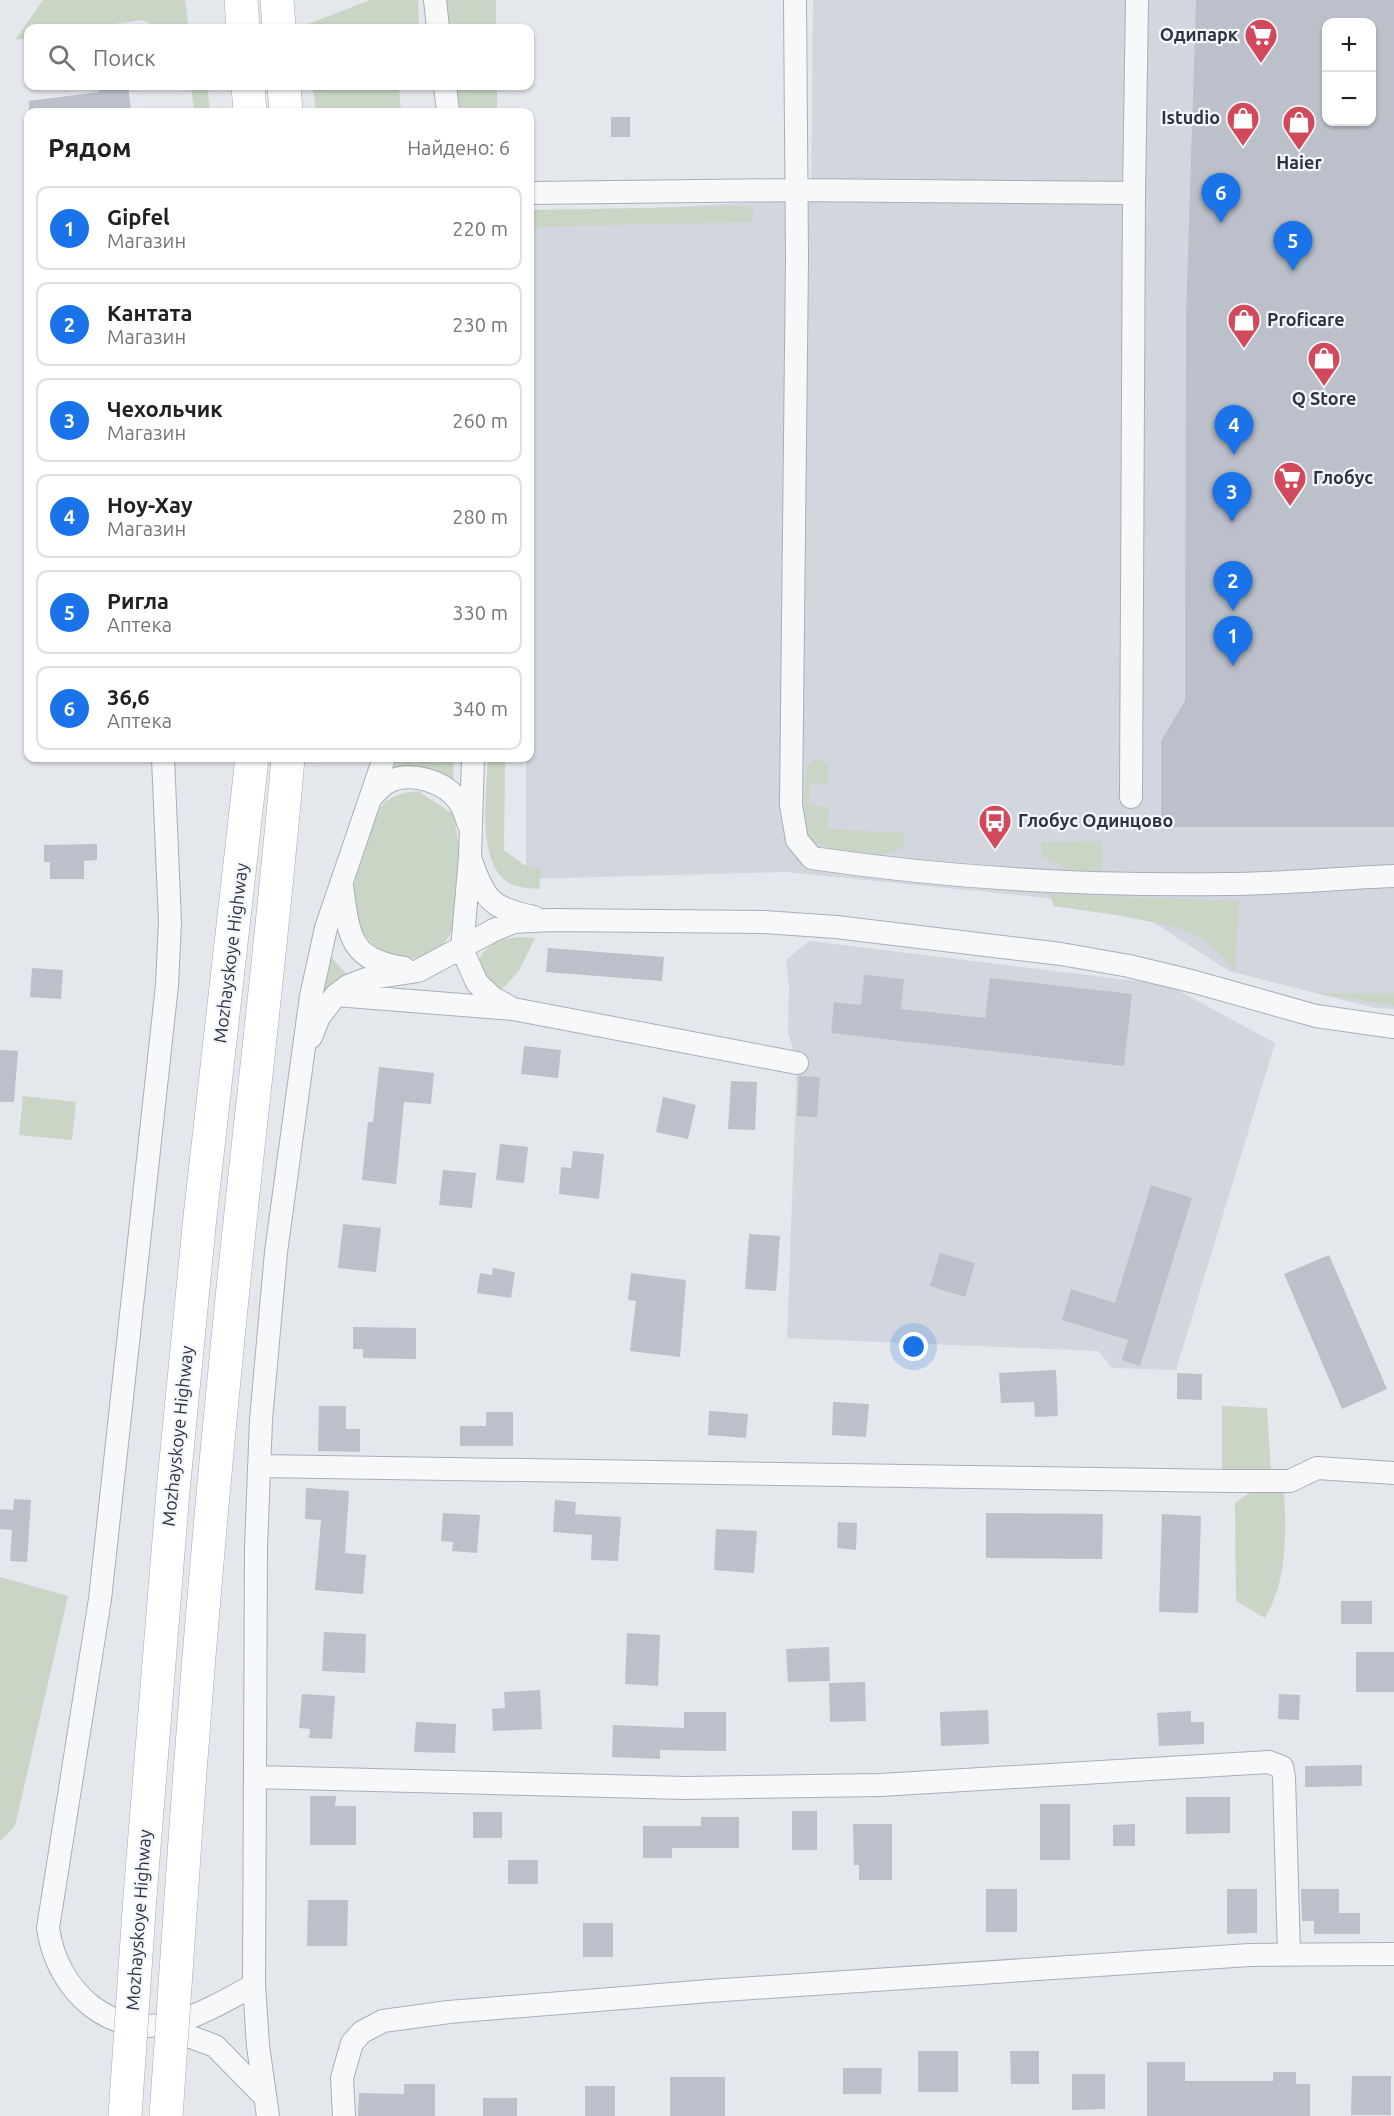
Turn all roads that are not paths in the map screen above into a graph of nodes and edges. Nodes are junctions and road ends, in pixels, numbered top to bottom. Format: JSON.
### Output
{"nodes":[{"id":1,"x":241,"y":0,"type":"edge"},
{"id":2,"x":277,"y":0,"type":"edge"},
{"id":3,"x":435,"y":0,"type":"edge"},
{"id":4,"x":795,"y":0,"type":"edge"},
{"id":5,"x":1137,"y":0,"type":"edge"},
{"id":6,"x":243,"y":24,"type":"edge"},
{"id":7,"x":279,"y":24,"type":"edge"},
{"id":8,"x":438,"y":24,"type":"edge"},
{"id":9,"x":248,"y":90,"type":"edge"},
{"id":10,"x":284,"y":90,"type":"edge"},
{"id":11,"x":445,"y":90,"type":"edge"},
{"id":12,"x":250,"y":108,"type":"edge"},
{"id":13,"x":286,"y":108,"type":"edge"},
{"id":14,"x":448,"y":108,"type":"edge"},
{"id":15,"x":797,"y":190,"type":"junction"},
{"id":16,"x":534,"y":193,"type":"edge"},
{"id":17,"x":1134,"y":193,"type":"junction"},
{"id":18,"x":163,"y":762,"type":"edge"},
{"id":19,"x":252,"y":762,"type":"edge"},
{"id":20,"x":288,"y":762,"type":"edge"},
{"id":21,"x":383,"y":762,"type":"edge"},
{"id":22,"x":473,"y":762,"type":"edge"},
{"id":23,"x":1131,"y":797,"type":"dead end"},
{"id":24,"x":369,"y":800,"type":"junction"},
{"id":25,"x":470,"y":829,"type":"junction"},
{"id":26,"x":470,"y":857,"type":"junction"},
{"id":27,"x":1394,"y":876,"type":"edge"},
{"id":28,"x":341,"y":879,"type":"junction"},
{"id":29,"x":550,"y":920,"type":"junction"},
{"id":30,"x":462,"y":949,"type":"junction"},
{"id":31,"x":418,"y":970,"type":"junction"},
{"id":32,"x":336,"y":995,"type":"junction"},
{"id":33,"x":513,"y":1009,"type":"junction"},
{"id":34,"x":1394,"y":1027,"type":"edge"},
{"id":35,"x":304,"y":1055,"type":"junction"},
{"id":36,"x":797,"y":1063,"type":"dead end"},
{"id":37,"x":259,"y":1466,"type":"junction"},
{"id":38,"x":1394,"y":1473,"type":"edge"},
{"id":39,"x":255,"y":1778,"type":"junction"},
{"id":40,"x":1289,"y":1954,"type":"junction"},
{"id":41,"x":1394,"y":1954,"type":"edge"},
{"id":42,"x":254,"y":1985,"type":"junction"},
{"id":43,"x":159,"y":2025,"type":"junction"},
{"id":44,"x":266,"y":2106,"type":"edge"},
{"id":45,"x":125,"y":2116,"type":"edge"},
{"id":46,"x":166,"y":2116,"type":"edge"},
{"id":47,"x":344,"y":2116,"type":"edge"}],
"edges":[{"from":1,"to":6,"type":"main road"},
{"from":2,"to":7,"type":"main road"},
{"from":3,"to":8,"type":"street"},
{"from":4,"to":15,"type":"street"},
{"from":5,"to":17,"type":"street"},
{"from":9,"to":12,"type":"main road"},
{"from":10,"to":13,"type":"main road"},
{"from":11,"to":14,"type":"street"},
{"from":15,"to":16,"type":"street"},
{"from":15,"to":17,"type":"street"},
{"from":15,"to":27,"type":"street"},
{"from":17,"to":23,"type":"street"},
{"from":18,"to":43,"type":"street"},
{"from":19,"to":45,"type":"main road","name":"Mozhayskoye Highway","bridge":true},
{"from":20,"to":46,"type":"main road","name":"Mozhayskoye Highway","bridge":true},
{"from":21,"to":24,"type":"street"},
{"from":22,"to":25,"type":"street"},
{"from":24,"to":25,"type":"street"},
{"from":24,"to":28,"type":"street"},
{"from":25,"to":26,"type":"street"},
{"from":26,"to":29,"type":"street"},
{"from":26,"to":30,"type":"street"},
{"from":28,"to":31,"type":"street"},
{"from":28,"to":35,"type":"street"},
{"from":29,"to":30,"type":"street"},
{"from":29,"to":34,"type":"street"},
{"from":30,"to":31,"type":"street"},
{"from":30,"to":33,"type":"street"},
{"from":31,"to":32,"type":"street"},
{"from":32,"to":33,"type":"street"},
{"from":32,"to":35,"type":"street"},
{"from":33,"to":36,"type":"street"},
{"from":35,"to":37,"type":"street"},
{"from":37,"to":38,"type":"street"},
{"from":37,"to":39,"type":"street"},
{"from":39,"to":40,"type":"street"},
{"from":39,"to":42,"type":"street"},
{"from":40,"to":41,"type":"street"},
{"from":40,"to":47,"type":"street"},
{"from":42,"to":43,"type":"street"},
{"from":42,"to":44,"type":"street"},
{"from":43,"to":44,"type":"street"}]}
